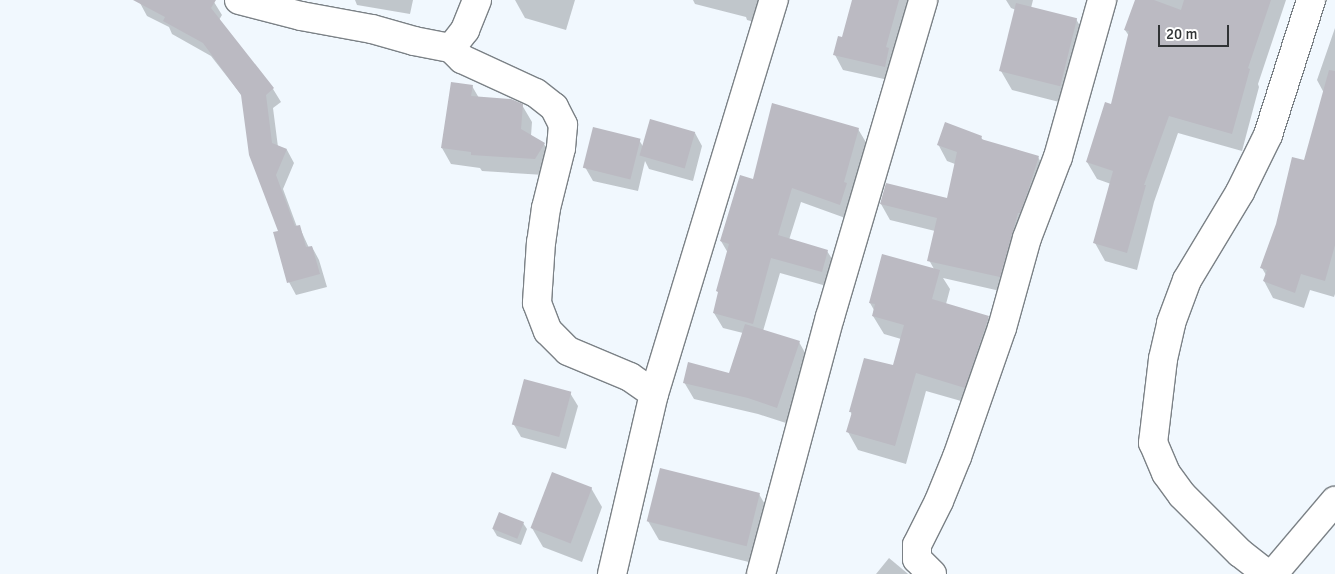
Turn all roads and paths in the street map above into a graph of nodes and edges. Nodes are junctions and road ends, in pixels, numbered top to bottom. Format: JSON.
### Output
{"nodes":[{"id":1,"x":238,"y":0,"type":"edge"},
{"id":2,"x":477,"y":0,"type":"edge"},
{"id":3,"x":774,"y":0,"type":"edge"},
{"id":4,"x":923,"y":0,"type":"edge"},
{"id":5,"x":1102,"y":0,"type":"edge"},
{"id":6,"x":1311,"y":0,"type":"edge"},
{"id":7,"x":451,"y":48,"type":"junction"},
{"id":8,"x":654,"y":394,"type":"junction"},
{"id":9,"x":1335,"y":501,"type":"edge"},
{"id":10,"x":612,"y":574,"type":"edge"},
{"id":11,"x":761,"y":574,"type":"edge"},
{"id":12,"x":932,"y":574,"type":"edge"},
{"id":13,"x":1267,"y":574,"type":"edge"},
{"id":14,"x":1273,"y":574,"type":"edge"}],
"edges":[{"from":1,"to":7,"type":"street"},
{"from":2,"to":7,"type":"street"},
{"from":3,"to":8,"type":"street"},
{"from":4,"to":11,"type":"street"},
{"from":5,"to":12,"type":"street"},
{"from":6,"to":13,"type":"street"},
{"from":7,"to":8,"type":"street"},
{"from":8,"to":10,"type":"street"},
{"from":9,"to":14,"type":"street"}]}
